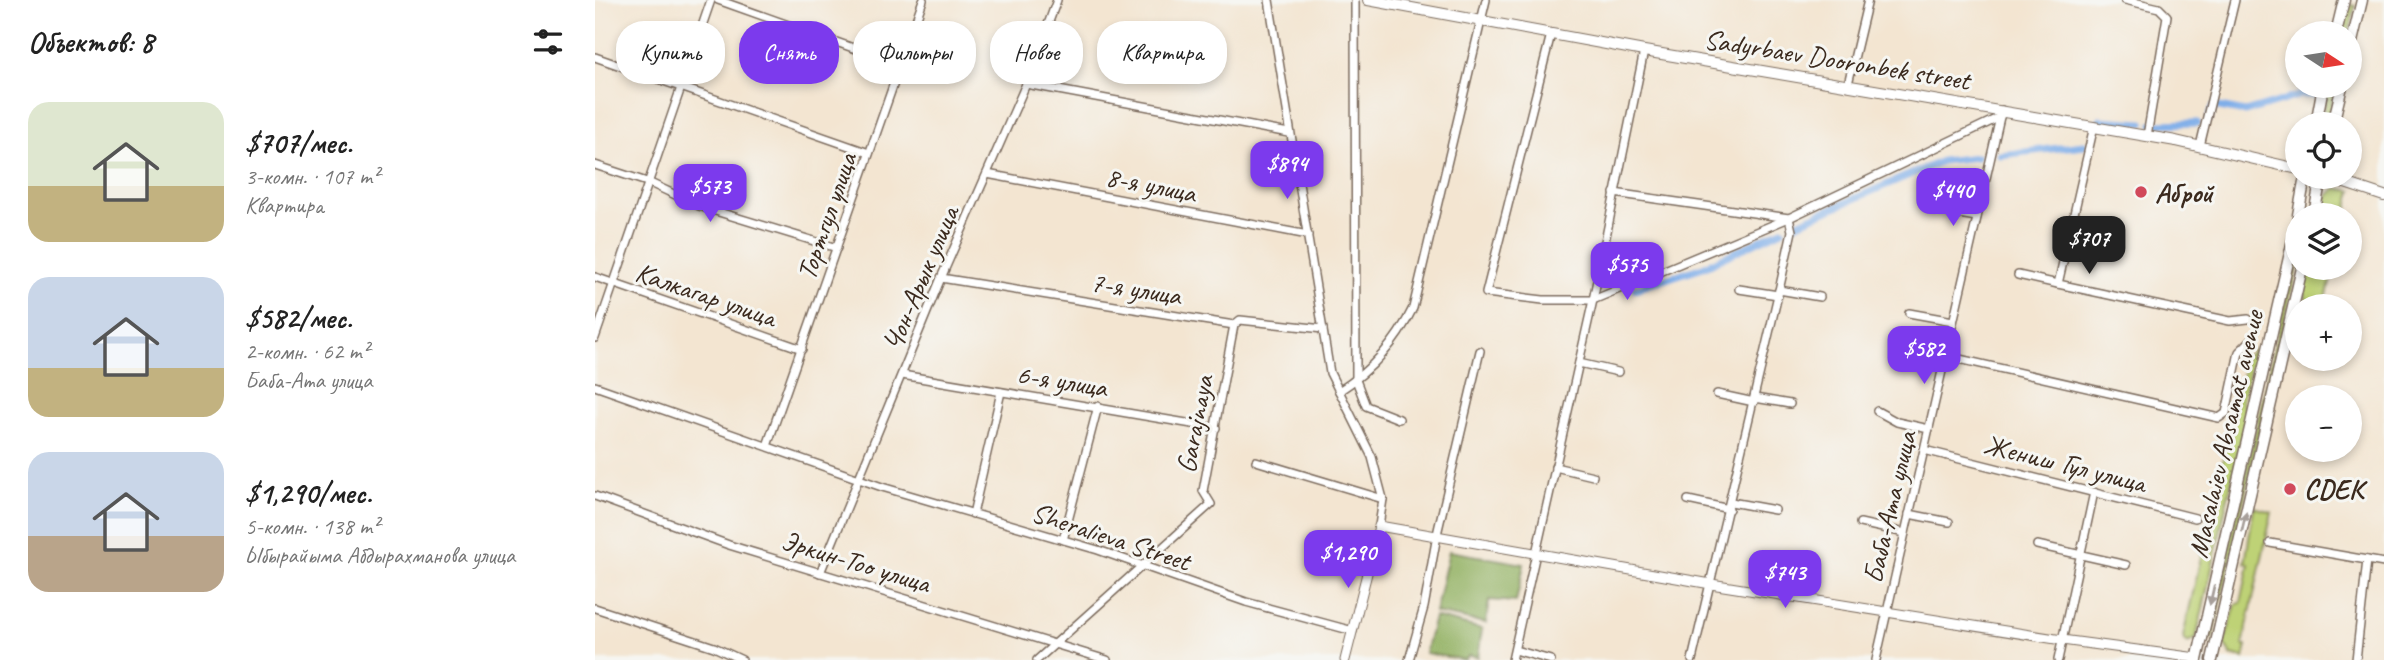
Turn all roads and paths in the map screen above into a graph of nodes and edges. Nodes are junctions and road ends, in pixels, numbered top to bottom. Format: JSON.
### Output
{"nodes":[{"id":1,"x":711,"y":0,"type":"edge"},
{"id":2,"x":718,"y":0,"type":"edge"},
{"id":3,"x":923,"y":0,"type":"edge"},
{"id":4,"x":1057,"y":0,"type":"edge"},
{"id":5,"x":1269,"y":0,"type":"edge"},
{"id":6,"x":1355,"y":0,"type":"edge"},
{"id":7,"x":1368,"y":0,"type":"edge"},
{"id":8,"x":1486,"y":0,"type":"edge"},
{"id":9,"x":1868,"y":0,"type":"edge"},
{"id":10,"x":2125,"y":0,"type":"edge"},
{"id":11,"x":2164,"y":0,"type":"edge"},
{"id":12,"x":2235,"y":0,"type":"edge"},
{"id":13,"x":2344,"y":0,"type":"edge"},
{"id":14,"x":2362,"y":0,"type":"edge"},
{"id":15,"x":2159,"y":8,"type":"junction"},
{"id":16,"x":916,"y":21,"type":"edge"},
{"id":17,"x":1050,"y":21,"type":"edge"},
{"id":18,"x":2339,"y":21,"type":"edge"},
{"id":19,"x":2357,"y":21,"type":"edge"},
{"id":20,"x":1481,"y":22,"type":"junction"},
{"id":21,"x":1551,"y":34,"type":"junction"},
{"id":22,"x":853,"y":48,"type":"edge"},
{"id":23,"x":1644,"y":51,"type":"junction"},
{"id":24,"x":595,"y":58,"type":"edge"},
{"id":25,"x":894,"y":84,"type":"edge"},
{"id":26,"x":1027,"y":84,"type":"joint"},
{"id":27,"x":1847,"y":84,"type":"junction"},
{"id":28,"x":682,"y":89,"type":"junction"},
{"id":29,"x":2001,"y":113,"type":"junction"},
{"id":30,"x":2094,"y":127,"type":"junction"},
{"id":31,"x":1289,"y":133,"type":"junction"},
{"id":32,"x":2147,"y":136,"type":"junction"},
{"id":33,"x":2200,"y":146,"type":"junction"},
{"id":34,"x":869,"y":153,"type":"junction"},
{"id":35,"x":595,"y":165,"type":"edge"},
{"id":36,"x":2285,"y":166,"type":"edge"},
{"id":37,"x":987,"y":174,"type":"junction"},
{"id":38,"x":650,"y":183,"type":"junction"},
{"id":39,"x":2362,"y":189,"type":"edge"},
{"id":40,"x":1614,"y":192,"type":"junction"},
{"id":41,"x":2384,"y":196,"type":"edge"},
{"id":42,"x":1934,"y":210,"type":"dead end"},
{"id":43,"x":1977,"y":217,"type":"junction"},
{"id":44,"x":1789,"y":218,"type":"junction"},
{"id":45,"x":1308,"y":235,"type":"junction"},
{"id":46,"x":837,"y":248,"type":"junction"},
{"id":47,"x":2018,"y":275,"type":"dead end"},
{"id":48,"x":595,"y":277,"type":"edge"},
{"id":49,"x":941,"y":278,"type":"junction"},
{"id":50,"x":2288,"y":280,"type":"edge"},
{"id":51,"x":2299,"y":280,"type":"edge"},
{"id":52,"x":614,"y":284,"type":"junction"},
{"id":53,"x":2058,"y":284,"type":"junction"},
{"id":54,"x":1738,"y":289,"type":"dead end"},
{"id":55,"x":1778,"y":293,"type":"junction"},
{"id":56,"x":1820,"y":297,"type":"dead end"},
{"id":57,"x":1593,"y":300,"type":"junction"},
{"id":58,"x":1909,"y":313,"type":"dead end"},
{"id":59,"x":2248,"y":319,"type":"dead end"},
{"id":60,"x":1953,"y":321,"type":"junction"},
{"id":61,"x":1234,"y":325,"type":"junction"},
{"id":62,"x":1323,"y":328,"type":"junction"},
{"id":63,"x":595,"y":338,"type":"edge"},
{"id":64,"x":2253,"y":338,"type":"dead end"},
{"id":65,"x":802,"y":349,"type":"junction"},
{"id":66,"x":1480,"y":351,"type":"dead end"},
{"id":67,"x":1945,"y":356,"type":"junction"},
{"id":68,"x":1579,"y":363,"type":"junction"},
{"id":69,"x":1618,"y":372,"type":"dead end"},
{"id":70,"x":902,"y":375,"type":"junction"},
{"id":71,"x":1356,"y":380,"type":"junction"},
{"id":72,"x":595,"y":386,"type":"edge"},
{"id":73,"x":1339,"y":391,"type":"junction"},
{"id":74,"x":1001,"y":392,"type":"junction"},
{"id":75,"x":1717,"y":394,"type":"dead end"},
{"id":76,"x":1754,"y":400,"type":"junction"},
{"id":77,"x":1790,"y":404,"type":"dead end"},
{"id":78,"x":1098,"y":406,"type":"junction"},
{"id":79,"x":1877,"y":411,"type":"dead end"},
{"id":80,"x":1399,"y":419,"type":"dead end"},
{"id":81,"x":1216,"y":428,"type":"junction"},
{"id":82,"x":1929,"y":429,"type":"junction"},
{"id":83,"x":767,"y":446,"type":"junction"},
{"id":84,"x":1924,"y":450,"type":"junction"},
{"id":85,"x":1256,"y":461,"type":"dead end"},
{"id":86,"x":1555,"y":467,"type":"junction"},
{"id":87,"x":1593,"y":476,"type":"dead end"},
{"id":88,"x":858,"y":478,"type":"junction"},
{"id":89,"x":2094,"y":492,"type":"junction"},
{"id":90,"x":595,"y":496,"type":"edge"},
{"id":91,"x":1383,"y":499,"type":"junction"},
{"id":92,"x":1688,"y":500,"type":"dead end"},
{"id":93,"x":1730,"y":505,"type":"junction"},
{"id":94,"x":1775,"y":510,"type":"dead end"},
{"id":95,"x":973,"y":514,"type":"junction"},
{"id":96,"x":1909,"y":514,"type":"junction"},
{"id":97,"x":2195,"y":518,"type":"dead end"},
{"id":98,"x":1860,"y":523,"type":"dead end"},
{"id":99,"x":1949,"y":523,"type":"dead end"},
{"id":100,"x":1379,"y":526,"type":"junction"},
{"id":101,"x":1905,"y":533,"type":"junction"},
{"id":102,"x":1438,"y":539,"type":"junction"},
{"id":103,"x":1063,"y":540,"type":"junction"},
{"id":104,"x":2270,"y":543,"type":"dead end"},
{"id":105,"x":2037,"y":545,"type":"dead end"},
{"id":106,"x":2081,"y":554,"type":"junction"},
{"id":107,"x":1536,"y":555,"type":"junction"},
{"id":108,"x":2367,"y":560,"type":"junction"},
{"id":109,"x":2384,"y":563,"type":"edge"},
{"id":110,"x":2126,"y":565,"type":"dead end"},
{"id":111,"x":1142,"y":567,"type":"junction"},
{"id":112,"x":820,"y":573,"type":"junction"},
{"id":113,"x":1711,"y":584,"type":"junction"},
{"id":114,"x":595,"y":608,"type":"edge"},
{"id":115,"x":1887,"y":610,"type":"junction"},
{"id":116,"x":1353,"y":631,"type":"junction"},
{"id":117,"x":2062,"y":640,"type":"junction"},
{"id":118,"x":1055,"y":645,"type":"junction"},
{"id":119,"x":1515,"y":650,"type":"junction"},
{"id":120,"x":2197,"y":659,"type":"edge"},
{"id":121,"x":742,"y":660,"type":"edge"},
{"id":122,"x":1037,"y":660,"type":"edge"},
{"id":123,"x":1107,"y":660,"type":"edge"},
{"id":124,"x":1345,"y":660,"type":"edge"},
{"id":125,"x":1409,"y":660,"type":"edge"},
{"id":126,"x":1513,"y":660,"type":"edge"},
{"id":127,"x":1551,"y":660,"type":"edge"},
{"id":128,"x":1692,"y":660,"type":"edge"},
{"id":129,"x":1876,"y":660,"type":"edge"},
{"id":130,"x":2058,"y":660,"type":"edge"},
{"id":131,"x":2212,"y":660,"type":"edge"},
{"id":132,"x":2356,"y":660,"type":"edge"}],
"edges":[{"from":1,"to":28,"type":"street"},
{"from":2,"to":22,"type":"street"},
{"from":3,"to":16,"type":"street","name":"Тортгул улица"},
{"from":4,"to":17,"type":"street","name":"Чон-Арык улица"},
{"from":5,"to":31,"type":"street"},
{"from":6,"to":71,"type":"street"},
{"from":7,"to":20,"type":"main road","name":"Sadyrbaev Dooronbek street"},
{"from":8,"to":20,"type":"street"},
{"from":9,"to":27,"type":"street"},
{"from":10,"to":15,"type":"street"},
{"from":11,"to":15,"type":"street"},
{"from":12,"to":33,"type":"street"},
{"from":13,"to":18,"type":"main road"},
{"from":14,"to":19,"type":"main road"},
{"from":15,"to":32,"type":"street"},
{"from":20,"to":21,"type":"main road","name":"Sadyrbaev Dooronbek street"},
{"from":20,"to":71,"type":"street"},
{"from":21,"to":23,"type":"main road","name":"Sadyrbaev Dooronbek street"},
{"from":21,"to":57,"type":"street"},
{"from":23,"to":27,"type":"main road","name":"Sadyrbaev Dooronbek street"},
{"from":23,"to":40,"type":"street"},
{"from":24,"to":28,"type":"street"},
{"from":25,"to":34,"type":"street","name":"Тортгул улица"},
{"from":26,"to":31,"type":"street"},
{"from":26,"to":37,"type":"street","name":"Чон-Арык улица"},
{"from":27,"to":29,"type":"main road","name":"Sadyrbaev Dooronbek street"},
{"from":28,"to":34,"type":"street"},
{"from":28,"to":38,"type":"street"},
{"from":29,"to":30,"type":"main road","name":"Sadyrbaev Dooronbek street"},
{"from":29,"to":43,"type":"street","name":"Баба-Ата улица"},
{"from":29,"to":44,"type":"street"},
{"from":30,"to":32,"type":"main road","name":"Sadyrbaev Dooronbek street"},
{"from":30,"to":53,"type":"street"},
{"from":31,"to":45,"type":"street"},
{"from":32,"to":33,"type":"main road","name":"Sadyrbaev Dooronbek street"},
{"from":33,"to":36,"type":"main road","name":"Sadyrbaev Dooronbek street"},
{"from":34,"to":46,"type":"street","name":"Тортгул улица"},
{"from":35,"to":38,"type":"street"},
{"from":37,"to":45,"type":"street","name":"8-я улица"},
{"from":37,"to":49,"type":"street","name":"Чон-Арык улица"},
{"from":38,"to":46,"type":"street"},
{"from":38,"to":52,"type":"street"},
{"from":39,"to":41,"type":"main road"},
{"from":40,"to":44,"type":"street"},
{"from":40,"to":57,"type":"street"},
{"from":42,"to":43,"type":"street"},
{"from":43,"to":60,"type":"street","name":"Баба-Ата улица"},
{"from":44,"to":55,"type":"street"},
{"from":44,"to":57,"type":"street"},
{"from":45,"to":62,"type":"street"},
{"from":46,"to":65,"type":"street","name":"Тортгул улица"},
{"from":47,"to":53,"type":"street"},
{"from":48,"to":52,"type":"street","name":"Калкагар улица"},
{"from":49,"to":61,"type":"street","name":"7-я улица"},
{"from":49,"to":70,"type":"street","name":"Чон-Арык улица"},
{"from":50,"to":120,"type":"main road","name":"Masalaiev Absamat avenue","one_way":true},
{"from":131,"to":51,"type":"main road","name":"Masalaiev Absamat avenue","one_way":true},
{"from":52,"to":63,"type":"street"},
{"from":52,"to":65,"type":"street","name":"Калкагар улица"},
{"from":53,"to":59,"type":"street"},
{"from":54,"to":55,"type":"street"},
{"from":55,"to":56,"type":"street"},
{"from":55,"to":76,"type":"street"},
{"from":57,"to":68,"type":"street"},
{"from":58,"to":60,"type":"street"},
{"from":60,"to":67,"type":"street","name":"Баба-Ата улица"},
{"from":61,"to":62,"type":"street","name":"7-я улица"},
{"from":61,"to":81,"type":"street","name":"Garajnaya"},
{"from":62,"to":73,"type":"street"},
{"from":64,"to":67,"type":"street"},
{"from":65,"to":83,"type":"street","name":"Тортгул улица"},
{"from":66,"to":102,"type":"street"},
{"from":67,"to":82,"type":"street","name":"Баба-Ата улица"},
{"from":68,"to":69,"type":"street"},
{"from":68,"to":86,"type":"street"},
{"from":70,"to":74,"type":"street","name":"6-я улица"},
{"from":70,"to":88,"type":"street","name":"Чон-Арык улица"},
{"from":71,"to":73,"type":"street"},
{"from":71,"to":80,"type":"street"},
{"from":72,"to":83,"type":"street","name":"Sheralieva Street"},
{"from":73,"to":91,"type":"street"},
{"from":74,"to":78,"type":"street","name":"6-я улица"},
{"from":74,"to":95,"type":"street"},
{"from":75,"to":76,"type":"street"},
{"from":76,"to":77,"type":"street"},
{"from":76,"to":93,"type":"street"},
{"from":78,"to":81,"type":"street","name":"6-я улица"},
{"from":78,"to":103,"type":"street"},
{"from":79,"to":82,"type":"street"},
{"from":81,"to":111,"type":"street","name":"Garajnaya"},
{"from":82,"to":84,"type":"street","name":"Баба-Ата улица"},
{"from":83,"to":88,"type":"street","name":"Sheralieva Street"},
{"from":84,"to":89,"type":"street","name":"Жениш Гул улица"},
{"from":84,"to":96,"type":"street","name":"Баба-Ата улица"},
{"from":85,"to":91,"type":"street"},
{"from":86,"to":87,"type":"street"},
{"from":86,"to":107,"type":"street"},
{"from":88,"to":95,"type":"street","name":"Sheralieva Street"},
{"from":88,"to":112,"type":"street","name":"Чон-Арык улица"},
{"from":89,"to":97,"type":"street","name":"Жениш Гул улица"},
{"from":89,"to":106,"type":"street"},
{"from":90,"to":112,"type":"street","name":"Эркин-Тоо улица"},
{"from":91,"to":100,"type":"street"},
{"from":92,"to":93,"type":"street"},
{"from":93,"to":94,"type":"street"},
{"from":93,"to":113,"type":"street"},
{"from":95,"to":103,"type":"street","name":"Sheralieva Street"},
{"from":96,"to":99,"type":"street"},
{"from":96,"to":101,"type":"street","name":"Баба-Ата улица"},
{"from":98,"to":101,"type":"street"},
{"from":100,"to":102,"type":"street"},
{"from":100,"to":116,"type":"street"},
{"from":101,"to":115,"type":"street","name":"Баба-Ата улица"},
{"from":102,"to":107,"type":"street"},
{"from":102,"to":125,"type":"street"},
{"from":103,"to":111,"type":"street","name":"Sheralieva Street"},
{"from":104,"to":108,"type":"street"},
{"from":105,"to":106,"type":"street"},
{"from":106,"to":110,"type":"street"},
{"from":106,"to":117,"type":"street"},
{"from":107,"to":113,"type":"street"},
{"from":107,"to":119,"type":"street"},
{"from":108,"to":109,"type":"street"},
{"from":108,"to":132,"type":"street"},
{"from":111,"to":116,"type":"street","name":"Sheralieva Street"},
{"from":111,"to":118,"type":"street","name":"Garajnaya"},
{"from":112,"to":118,"type":"street","name":"Эркин-Тоо улица"},
{"from":113,"to":115,"type":"street"},
{"from":113,"to":128,"type":"street"},
{"from":114,"to":121,"type":"street"},
{"from":115,"to":117,"type":"street"},
{"from":115,"to":129,"type":"street","name":"Баба-Ата улица"},
{"from":116,"to":124,"type":"street"},
{"from":117,"to":120,"type":"street"},
{"from":117,"to":130,"type":"street"},
{"from":118,"to":122,"type":"street","name":"Garajnaya"},
{"from":118,"to":123,"type":"street","name":"Эркин-Тоо улица"},
{"from":119,"to":126,"type":"street"},
{"from":119,"to":127,"type":"street"},
{"from":120,"to":131,"type":"main road"}]}
